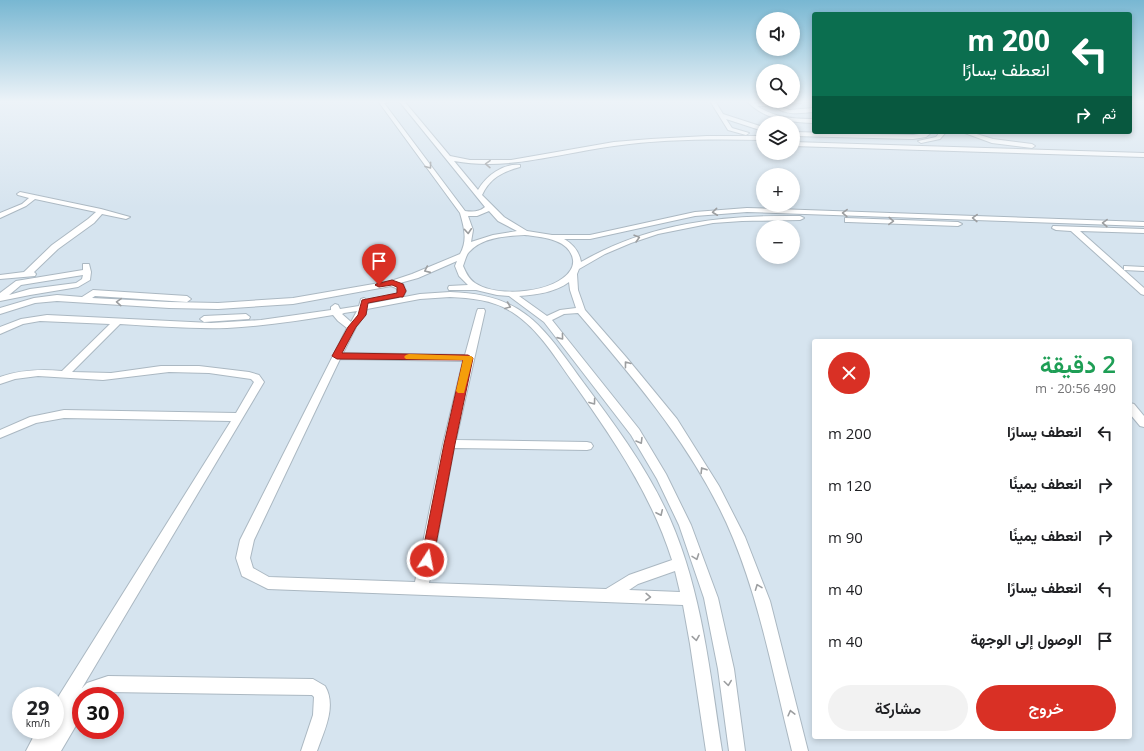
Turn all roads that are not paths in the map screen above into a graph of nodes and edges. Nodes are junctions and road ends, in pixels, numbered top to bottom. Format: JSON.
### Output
{"nodes":[{"id":1,"x":406,"y":136,"type":"edge"},
{"id":2,"x":431,"y":136,"type":"edge"},
{"id":3,"x":863,"y":136,"type":"edge"},
{"id":4,"x":923,"y":136,"type":"edge"},
{"id":5,"x":941,"y":136,"type":"edge"},
{"id":6,"x":977,"y":136,"type":"edge"},
{"id":7,"x":896,"y":137,"type":"joint"},
{"id":8,"x":756,"y":138,"type":"edge"},
{"id":9,"x":800,"y":140,"type":"edge"},
{"id":10,"x":815,"y":142,"type":"junction"},
{"id":11,"x":886,"y":142,"type":"junction"},
{"id":12,"x":756,"y":143,"type":"edge"},
{"id":13,"x":800,"y":143,"type":"edge"},
{"id":14,"x":834,"y":143,"type":"junction"},
{"id":15,"x":1036,"y":146,"type":"junction"},
{"id":16,"x":1110,"y":148,"type":"junction"},
{"id":17,"x":1137,"y":149,"type":"junction"},
{"id":18,"x":1144,"y":150,"type":"edge"},
{"id":19,"x":1117,"y":154,"type":"junction"},
{"id":20,"x":1144,"y":155,"type":"edge"},
{"id":21,"x":449,"y":158,"type":"junction"},
{"id":22,"x":518,"y":163,"type":"junction"},
{"id":23,"x":20,"y":194,"type":"dead end"},
{"id":24,"x":479,"y":195,"type":"junction"},
{"id":25,"x":34,"y":197,"type":"junction"},
{"id":26,"x":45,"y":200,"type":"junction"},
{"id":27,"x":20,"y":207,"type":"junction"},
{"id":28,"x":489,"y":207,"type":"junction"},
{"id":29,"x":101,"y":212,"type":"junction"},
{"id":30,"x":463,"y":213,"type":"junction"},
{"id":31,"x":113,"y":214,"type":"junction"},
{"id":32,"x":909,"y":215,"type":"junction"},
{"id":33,"x":0,"y":216,"type":"edge"},
{"id":34,"x":934,"y":216,"type":"junction"},
{"id":35,"x":126,"y":217,"type":"dead end"},
{"id":36,"x":91,"y":221,"type":"junction"},
{"id":37,"x":914,"y":222,"type":"junction"},
{"id":38,"x":942,"y":224,"type":"junction"},
{"id":39,"x":1144,"y":224,"type":"edge"},
{"id":40,"x":1077,"y":229,"type":"junction"},
{"id":41,"x":1144,"y":231,"type":"edge"},
{"id":42,"x":525,"y":233,"type":"junction"},
{"id":43,"x":610,"y":234,"type":"junction"},
{"id":44,"x":552,"y":237,"type":"junction"},
{"id":45,"x":620,"y":244,"type":"junction"},
{"id":46,"x":1096,"y":245,"type":"junction"},
{"id":47,"x":464,"y":252,"type":"junction"},
{"id":48,"x":88,"y":268,"type":"junction"},
{"id":49,"x":1144,"y":269,"type":"edge"},
{"id":50,"x":575,"y":270,"type":"junction"},
{"id":51,"x":1129,"y":270,"type":"junction"},
{"id":52,"x":1144,"y":273,"type":"edge"},
{"id":53,"x":26,"y":275,"type":"junction"},
{"id":54,"x":0,"y":277,"type":"edge"},
{"id":55,"x":58,"y":277,"type":"junction"},
{"id":56,"x":38,"y":280,"type":"junction"},
{"id":57,"x":392,"y":283,"type":"junction"},
{"id":58,"x":1144,"y":283,"type":"edge"},
{"id":59,"x":478,"y":287,"type":"junction"},
{"id":60,"x":51,"y":288,"type":"junction"},
{"id":61,"x":30,"y":292,"type":"junction"},
{"id":62,"x":93,"y":292,"type":"junction"},
{"id":63,"x":1144,"y":292,"type":"edge"},
{"id":64,"x":511,"y":294,"type":"junction"},
{"id":65,"x":400,"y":295,"type":"junction"},
{"id":66,"x":323,"y":296,"type":"junction"},
{"id":67,"x":0,"y":298,"type":"edge"},
{"id":68,"x":85,"y":299,"type":"junction"},
{"id":69,"x":364,"y":304,"type":"junction"},
{"id":70,"x":0,"y":309,"type":"edge"},
{"id":71,"x":335,"y":309,"type":"junction"},
{"id":72,"x":481,"y":311,"type":"dead end"},
{"id":73,"x":581,"y":311,"type":"junction"},
{"id":74,"x":547,"y":320,"type":"junction"},
{"id":75,"x":114,"y":321,"type":"junction"},
{"id":76,"x":0,"y":325,"type":"edge"},
{"id":77,"x":352,"y":327,"type":"junction"},
{"id":78,"x":0,"y":331,"type":"edge"},
{"id":79,"x":337,"y":356,"type":"junction"},
{"id":80,"x":468,"y":358,"type":"junction"},
{"id":81,"x":58,"y":374,"type":"junction"},
{"id":82,"x":0,"y":381,"type":"edge"},
{"id":83,"x":1132,"y":410,"type":"edge"},
{"id":84,"x":239,"y":417,"type":"junction"},
{"id":85,"x":1144,"y":423,"type":"edge"},
{"id":86,"x":0,"y":434,"type":"edge"},
{"id":87,"x":449,"y":444,"type":"junction"},
{"id":88,"x":587,"y":446,"type":"dead end"},
{"id":89,"x":679,"y":564,"type":"junction"},
{"id":90,"x":421,"y":589,"type":"junction"},
{"id":91,"x":609,"y":595,"type":"junction"},
{"id":92,"x":690,"y":598,"type":"junction"},
{"id":93,"x":99,"y":687,"type":"edge"},
{"id":94,"x":64,"y":702,"type":"edge"},
{"id":95,"x":72,"y":717,"type":"edge"},
{"id":96,"x":41,"y":739,"type":"edge"},
{"id":97,"x":34,"y":751,"type":"edge"},
{"id":98,"x":52,"y":751,"type":"edge"},
{"id":99,"x":309,"y":751,"type":"edge"},
{"id":100,"x":714,"y":751,"type":"edge"},
{"id":101,"x":737,"y":751,"type":"edge"},
{"id":102,"x":800,"y":751,"type":"edge"}],
"edges":[{"from":1,"to":30,"type":"street","one_way":true},
{"from":2,"to":21,"type":"street"},
{"from":3,"to":7,"type":"street"},
{"from":4,"to":7,"type":"street"},
{"from":5,"to":11,"type":"street"},
{"from":6,"to":15,"type":"street"},
{"from":8,"to":22,"type":"street"},
{"from":9,"to":10,"type":"street"},
{"from":10,"to":13,"type":"street"},
{"from":10,"to":14,"type":"street"},
{"from":11,"to":14,"type":"street"},
{"from":11,"to":15,"type":"street"},
{"from":12,"to":22,"type":"street"},
{"from":14,"to":19,"type":"street"},
{"from":15,"to":16,"type":"street"},
{"from":16,"to":17,"type":"street"},
{"from":16,"to":19,"type":"street"},
{"from":17,"to":18,"type":"street"},
{"from":17,"to":20,"type":"street"},
{"from":19,"to":20,"type":"street"},
{"from":22,"to":21,"type":"street","one_way":true},
{"from":21,"to":24,"type":"street"},
{"from":22,"to":24,"type":"street"},
{"from":23,"to":25,"type":"street"},
{"from":24,"to":28,"type":"street"},
{"from":25,"to":26,"type":"street"},
{"from":25,"to":27,"type":"street"},
{"from":26,"to":27,"type":"street"},
{"from":26,"to":29,"type":"street"},
{"from":27,"to":33,"type":"street"},
{"from":28,"to":30,"type":"street"},
{"from":28,"to":42,"type":"street"},
{"from":29,"to":31,"type":"street"},
{"from":29,"to":36,"type":"street"},
{"from":30,"to":47,"type":"street","one_way":true},
{"from":31,"to":35,"type":"street"},
{"from":31,"to":36,"type":"street"},
{"from":32,"to":34,"type":"street"},
{"from":32,"to":37,"type":"street"},
{"from":32,"to":43,"type":"street","one_way":true},
{"from":34,"to":38,"type":"street"},
{"from":39,"to":34,"type":"street","one_way":true},
{"from":36,"to":53,"type":"street"},
{"from":37,"to":38,"type":"street"},
{"from":45,"to":37,"type":"street","one_way":true},
{"from":38,"to":40,"type":"street"},
{"from":40,"to":41,"type":"street"},
{"from":40,"to":46,"type":"street"},
{"from":42,"to":44,"type":"street"},
{"from":42,"to":47,"type":"street"},
{"from":43,"to":44,"type":"street"},
{"from":43,"to":45,"type":"street"},
{"from":44,"to":50,"type":"street"},
{"from":45,"to":50,"type":"street"},
{"from":46,"to":51,"type":"street"},
{"from":46,"to":63,"type":"street"},
{"from":47,"to":57,"type":"street","one_way":true},
{"from":47,"to":59,"type":"street"},
{"from":48,"to":53,"type":"street"},
{"from":48,"to":55,"type":"street"},
{"from":48,"to":60,"type":"street"},
{"from":49,"to":51,"type":"street"},
{"from":50,"to":64,"type":"street"},
{"from":50,"to":73,"type":"street"},
{"from":51,"to":52,"type":"street"},
{"from":51,"to":58,"type":"street"},
{"from":53,"to":54,"type":"street"},
{"from":55,"to":56,"type":"street"},
{"from":55,"to":60,"type":"street"},
{"from":56,"to":61,"type":"street"},
{"from":56,"to":67,"type":"street"},
{"from":57,"to":65,"type":"street"},
{"from":57,"to":66,"type":"street"},
{"from":59,"to":64,"type":"street"},
{"from":59,"to":65,"type":"street"},
{"from":60,"to":61,"type":"street"},
{"from":61,"to":67,"type":"street"},
{"from":62,"to":66,"type":"street"},
{"from":62,"to":68,"type":"street"},
{"from":62,"to":70,"type":"street"},
{"from":64,"to":74,"type":"street"},
{"from":65,"to":69,"type":"street"},
{"from":66,"to":68,"type":"street","one_way":true},
{"from":68,"to":70,"type":"street"},
{"from":69,"to":71,"type":"street"},
{"from":69,"to":77,"type":"street"},
{"from":69,"to":89,"type":"street","one_way":true},
{"from":71,"to":75,"type":"street"},
{"from":71,"to":76,"type":"street"},
{"from":71,"to":77,"type":"street"},
{"from":72,"to":80,"type":"street"},
{"from":73,"to":74,"type":"street"},
{"from":102,"to":73,"type":"street","one_way":true},
{"from":74,"to":101,"type":"street","one_way":true},
{"from":75,"to":78,"type":"street"},
{"from":75,"to":81,"type":"street"},
{"from":77,"to":79,"type":"street"},
{"from":79,"to":80,"type":"street"},
{"from":79,"to":90,"type":"street"},
{"from":80,"to":87,"type":"street"},
{"from":81,"to":82,"type":"street"},
{"from":81,"to":84,"type":"street"},
{"from":83,"to":85,"type":"street"},
{"from":84,"to":86,"type":"street"},
{"from":84,"to":94,"type":"street"},
{"from":87,"to":88,"type":"street"},
{"from":87,"to":90,"type":"street"},
{"from":89,"to":91,"type":"street"},
{"from":89,"to":92,"type":"street"},
{"from":90,"to":91,"type":"street"},
{"from":91,"to":92,"type":"street","one_way":true},
{"from":92,"to":100,"type":"street","one_way":true},
{"from":93,"to":99,"type":"street"},
{"from":95,"to":98,"type":"street"},
{"from":96,"to":97,"type":"street"}]}
